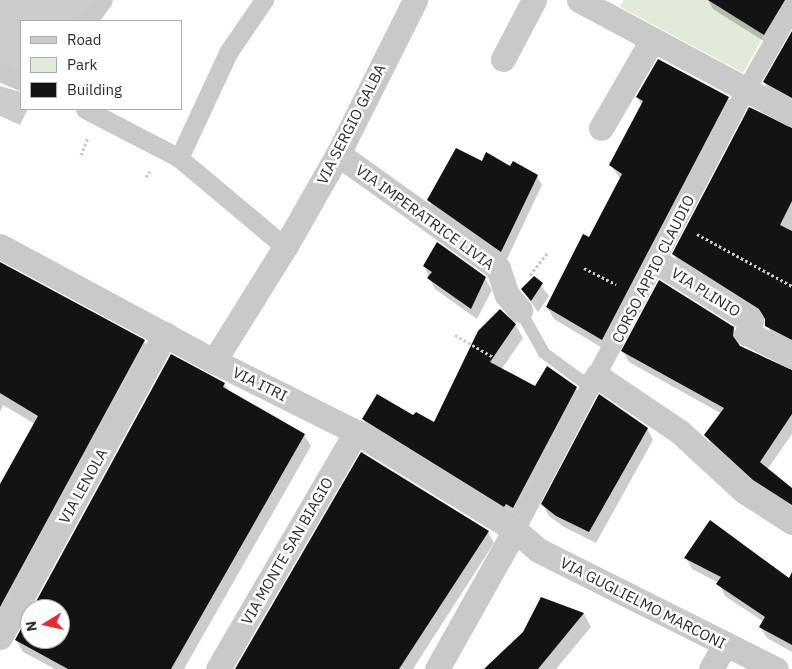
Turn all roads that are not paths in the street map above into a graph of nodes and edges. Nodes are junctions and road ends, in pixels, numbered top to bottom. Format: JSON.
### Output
{"nodes":[{"id":1,"x":103,"y":0,"type":"edge"},
{"id":2,"x":264,"y":0,"type":"edge"},
{"id":3,"x":415,"y":0,"type":"edge"},
{"id":4,"x":534,"y":0,"type":"edge"},
{"id":5,"x":580,"y":0,"type":"edge"},
{"id":6,"x":792,"y":8,"type":"edge"},
{"id":7,"x":88,"y":20,"type":"edge"},
{"id":8,"x":652,"y":40,"type":"junction"},
{"id":9,"x":503,"y":59,"type":"dead end"},
{"id":10,"x":0,"y":72,"type":"edge"},
{"id":11,"x":20,"y":80,"type":"edge"},
{"id":12,"x":746,"y":89,"type":"junction"},
{"id":13,"x":87,"y":110,"type":"edge"},
{"id":14,"x":792,"y":114,"type":"edge"},
{"id":15,"x":601,"y":128,"type":"dead end"},
{"id":16,"x":338,"y":154,"type":"junction"},
{"id":17,"x":179,"y":158,"type":"junction"},
{"id":18,"x":0,"y":246,"type":"edge"},
{"id":19,"x":285,"y":247,"type":"junction"},
{"id":20,"x":657,"y":262,"type":"junction"},
{"id":21,"x":520,"y":310,"type":"joint"},
{"id":22,"x":165,"y":334,"type":"junction"},
{"id":23,"x":792,"y":356,"type":"edge"},
{"id":24,"x":214,"y":361,"type":"junction"},
{"id":25,"x":597,"y":376,"type":"junction"},
{"id":26,"x":356,"y":432,"type":"junction"},
{"id":27,"x":792,"y":522,"type":"edge"},
{"id":28,"x":515,"y":530,"type":"junction"},
{"id":29,"x":0,"y":637,"type":"edge"},
{"id":30,"x":725,"y":644,"type":"junction"},
{"id":31,"x":218,"y":669,"type":"edge"},
{"id":32,"x":437,"y":669,"type":"edge"},
{"id":33,"x":711,"y":669,"type":"edge"},
{"id":34,"x":776,"y":669,"type":"edge"}],
"edges":[{"from":1,"to":7,"type":"street"},
{"from":2,"to":17,"type":"street"},
{"from":3,"to":16,"type":"street","name":"VIA SERGIO GALBA"},
{"from":4,"to":9,"type":"street"},
{"from":5,"to":8,"type":"street"},
{"from":6,"to":12,"type":"street","name":"CORSO APPIO CLAUDIO"},
{"from":8,"to":12,"type":"street"},
{"from":8,"to":15,"type":"street"},
{"from":10,"to":11,"type":"street"},
{"from":12,"to":14,"type":"street"},
{"from":12,"to":20,"type":"street","name":"CORSO APPIO CLAUDIO"},
{"from":13,"to":17,"type":"street"},
{"from":16,"to":19,"type":"street","name":"VIA SERGIO GALBA"},
{"from":16,"to":21,"type":"street","name":"VIA IMPERATRICE LIVIA"},
{"from":17,"to":19,"type":"street"},
{"from":18,"to":22,"type":"street","name":"VIA ITRI"},
{"from":19,"to":24,"type":"street","name":"VIA SERGIO GALBA"},
{"from":20,"to":23,"type":"street","name":"VIA PLINIO"},
{"from":20,"to":25,"type":"street","name":"CORSO APPIO CLAUDIO"},
{"from":21,"to":25,"type":"lane"},
{"from":22,"to":24,"type":"street","name":"VIA ITRI"},
{"from":22,"to":29,"type":"street","name":"VIA LENOLA"},
{"from":24,"to":26,"type":"street","name":"VIA ITRI"},
{"from":25,"to":27,"type":"street"},
{"from":25,"to":28,"type":"street","name":"CORSO APPIO CLAUDIO"},
{"from":26,"to":28,"type":"street","name":"VIA ITRI"},
{"from":26,"to":31,"type":"street","name":"VIA MONTE SAN BIAGIO"},
{"from":28,"to":30,"type":"street","name":"VIA GUGLIELMO MARCONI"},
{"from":28,"to":32,"type":"street"},
{"from":30,"to":33,"type":"street"},
{"from":30,"to":34,"type":"street","name":"VIA GUGLIELMO MARCONI"}]}
